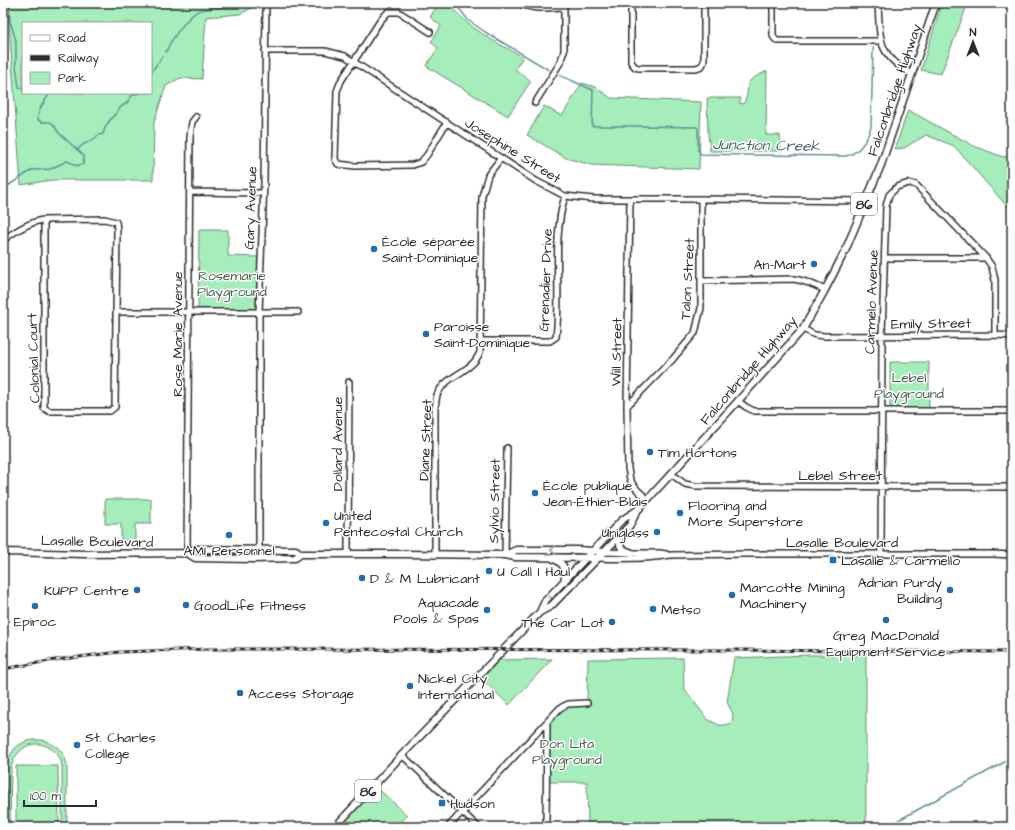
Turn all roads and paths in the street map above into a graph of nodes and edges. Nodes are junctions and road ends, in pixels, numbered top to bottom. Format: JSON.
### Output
{"nodes":[{"id":1,"x":266,"y":3,"type":"edge"},
{"id":2,"x":518,"y":3,"type":"edge"},
{"id":3,"x":631,"y":3,"type":"edge"},
{"id":4,"x":704,"y":3,"type":"edge"},
{"id":5,"x":773,"y":3,"type":"edge"},
{"id":6,"x":878,"y":3,"type":"edge"},
{"id":7,"x":936,"y":3,"type":"edge"},
{"id":8,"x":564,"y":5,"type":"edge"},
{"id":9,"x":430,"y":32,"type":"dead end"},
{"id":10,"x":881,"y":41,"type":"junction"},
{"id":11,"x":265,"y":51,"type":"junction"},
{"id":12,"x":354,"y":62,"type":"junction"},
{"id":13,"x":912,"y":74,"type":"junction"},
{"id":14,"x":535,"y":103,"type":"dead end"},
{"id":15,"x":196,"y":117,"type":"dead end"},
{"id":16,"x":447,"y":122,"type":"junction"},
{"id":17,"x":501,"y":158,"type":"junction"},
{"id":18,"x":190,"y":192,"type":"junction"},
{"id":19,"x":263,"y":193,"type":"junction"},
{"id":20,"x":565,"y":196,"type":"junction"},
{"id":21,"x":630,"y":199,"type":"junction"},
{"id":22,"x":701,"y":199,"type":"junction"},
{"id":23,"x":865,"y":202,"type":"junction"},
{"id":24,"x":44,"y":220,"type":"junction"},
{"id":25,"x":3,"y":240,"type":"edge"},
{"id":26,"x":885,"y":258,"type":"junction"},
{"id":27,"x":986,"y":258,"type":"junction"},
{"id":28,"x":701,"y":281,"type":"junction"},
{"id":29,"x":825,"y":290,"type":"junction"},
{"id":30,"x":116,"y":312,"type":"junction"},
{"id":31,"x":189,"y":312,"type":"junction"},
{"id":32,"x":259,"y":312,"type":"junction"},
{"id":33,"x":298,"y":312,"type":"dead end"},
{"id":34,"x":803,"y":329,"type":"junction"},
{"id":35,"x":995,"y":335,"type":"junction"},
{"id":36,"x":882,"y":336,"type":"junction"},
{"id":37,"x":1012,"y":336,"type":"edge"},
{"id":38,"x":481,"y":341,"type":"junction"},
{"id":39,"x":349,"y":382,"type":"dead end"},
{"id":40,"x":738,"y":401,"type":"junction"},
{"id":41,"x":627,"y":406,"type":"junction"},
{"id":42,"x":882,"y":411,"type":"junction"},
{"id":43,"x":1012,"y":411,"type":"edge"},
{"id":44,"x":507,"y":448,"type":"dead end"},
{"id":45,"x":671,"y":474,"type":"junction"},
{"id":46,"x":881,"y":487,"type":"junction"},
{"id":47,"x":1012,"y":487,"type":"edge"},
{"id":48,"x":648,"y":499,"type":"junction"},
{"id":49,"x":637,"y":511,"type":"junction"},
{"id":50,"x":620,"y":536,"type":"junction"},
{"id":51,"x":259,"y":550,"type":"junction"},
{"id":52,"x":592,"y":551,"type":"junction"},
{"id":53,"x":4,"y":552,"type":"edge"},
{"id":54,"x":605,"y":552,"type":"junction"},
{"id":55,"x":188,"y":553,"type":"junction"},
{"id":56,"x":632,"y":553,"type":"junction"},
{"id":57,"x":301,"y":554,"type":"junction"},
{"id":58,"x":348,"y":554,"type":"junction"},
{"id":59,"x":881,"y":554,"type":"junction"},
{"id":60,"x":435,"y":555,"type":"junction"},
{"id":61,"x":505,"y":555,"type":"junction"},
{"id":62,"x":671,"y":555,"type":"junction"},
{"id":63,"x":1012,"y":556,"type":"edge"},
{"id":64,"x":550,"y":557,"type":"junction"},
{"id":65,"x":586,"y":558,"type":"junction"},
{"id":66,"x":598,"y":558,"type":"junction"},
{"id":67,"x":259,"y":559,"type":"junction"},
{"id":68,"x":564,"y":582,"type":"junction"},
{"id":69,"x":540,"y":612,"type":"junction"},
{"id":70,"x":587,"y":703,"type":"dead end"},
{"id":71,"x":547,"y":722,"type":"junction"},
{"id":72,"x":402,"y":755,"type":"junction"},
{"id":73,"x":462,"y":812,"type":"junction"},
{"id":74,"x":335,"y":827,"type":"edge"},
{"id":75,"x":448,"y":827,"type":"edge"},
{"id":76,"x":478,"y":827,"type":"edge"},
{"id":77,"x":546,"y":827,"type":"edge"}],
"edges":[{"from":1,"to":11,"type":"street","name":"Gary Avenue"},
{"from":2,"to":8,"type":"street"},
{"from":3,"to":4,"type":"street"},
{"from":5,"to":10,"type":"street"},
{"from":6,"to":10,"type":"street"},
{"from":7,"to":13,"type":"main road","name":"Falconbridge Highway","number":"86"},
{"from":8,"to":14,"type":"street"},
{"from":9,"to":12,"type":"street"},
{"from":10,"to":13,"type":"street"},
{"from":11,"to":12,"type":"street","name":"Josephine Street"},
{"from":11,"to":19,"type":"street","name":"Gary Avenue"},
{"from":12,"to":16,"type":"street","name":"Josephine Street"},
{"from":12,"to":16,"type":"street"},
{"from":13,"to":23,"type":"main road","name":"Falconbridge Highway","number":"86"},
{"from":15,"to":18,"type":"street","name":"Rose Marie Avenue"},
{"from":16,"to":17,"type":"street","name":"Josephine Street"},
{"from":17,"to":20,"type":"street","name":"Josephine Street"},
{"from":17,"to":38,"type":"street","name":"Diane Street"},
{"from":18,"to":19,"type":"street"},
{"from":18,"to":31,"type":"street","name":"Rose Marie Avenue"},
{"from":19,"to":32,"type":"street","name":"Gary Avenue"},
{"from":20,"to":21,"type":"street","name":"Josephine Street"},
{"from":20,"to":38,"type":"street","name":"Grenadier Drive"},
{"from":21,"to":22,"type":"street","name":"Josephine Street"},
{"from":21,"to":41,"type":"street","name":"Will Street"},
{"from":22,"to":23,"type":"street","name":"Josephine Street"},
{"from":22,"to":28,"type":"street","name":"Talon Street"},
{"from":23,"to":29,"type":"main road","name":"Falconbridge Highway","number":"86"},
{"from":24,"to":25,"type":"street"},
{"from":24,"to":30,"type":"street","name":"Colonial Court"},
{"from":24,"to":30,"type":"street","name":"Colonial Court"},
{"from":26,"to":27,"type":"street"},
{"from":26,"to":27,"type":"street","name":"Carmelo Avenue"},
{"from":26,"to":36,"type":"street","name":"Carmelo Avenue"},
{"from":27,"to":35,"type":"street"},
{"from":28,"to":29,"type":"street"},
{"from":28,"to":41,"type":"street","name":"Talon Street"},
{"from":29,"to":34,"type":"main road","name":"Falconbridge Highway","number":"86"},
{"from":30,"to":31,"type":"street"},
{"from":31,"to":32,"type":"street"},
{"from":31,"to":55,"type":"street","name":"Rose Marie Avenue"},
{"from":32,"to":33,"type":"street"},
{"from":32,"to":51,"type":"street","name":"Gary Avenue"},
{"from":34,"to":36,"type":"street","name":"Emily Street"},
{"from":34,"to":40,"type":"main road","name":"Falconbridge Highway","number":"86"},
{"from":35,"to":36,"type":"street","name":"Emily Street"},
{"from":35,"to":37,"type":"street","name":"Emily Street"},
{"from":36,"to":42,"type":"street","name":"Carmelo Avenue"},
{"from":38,"to":60,"type":"street","name":"Diane Street"},
{"from":39,"to":58,"type":"street","name":"Dollard Avenue"},
{"from":40,"to":42,"type":"street"},
{"from":40,"to":45,"type":"main road","name":"Falconbridge Highway","number":"86"},
{"from":41,"to":48,"type":"street","name":"Will Street"},
{"from":42,"to":43,"type":"street"},
{"from":42,"to":46,"type":"street","name":"Carmelo Avenue"},
{"from":44,"to":61,"type":"street","name":"Sylvio Street"},
{"from":45,"to":46,"type":"street","name":"Lebel Street"},
{"from":45,"to":48,"type":"main road","name":"Falconbridge Highway","number":"86"},
{"from":46,"to":47,"type":"street","name":"Lebel Street"},
{"from":46,"to":59,"type":"street","name":"Carmelo Avenue"},
{"from":48,"to":49,"type":"main road","name":"Falconbridge Highway","number":"86"},
{"from":49,"to":50,"type":"main road","name":"Falconbridge Highway","number":"86"},
{"from":49,"to":52,"type":"main road","name":"Falconbridge Highway","number":"86"},
{"from":50,"to":54,"type":"main road","name":"Falconbridge Highway","number":"86"},
{"from":50,"to":56,"type":"main road"},
{"from":51,"to":55,"type":"main road","name":"Lasalle Boulevard"},
{"from":51,"to":57,"type":"main road","name":"Lasalle Boulevard"},
{"from":51,"to":67,"type":"street","name":"Gary Avenue"},
{"from":52,"to":54,"type":"main road","name":"Lasalle Boulevard"},
{"from":52,"to":61,"type":"main road","name":"Lasalle Boulevard","one_way":true},
{"from":52,"to":65,"type":"main road","name":"Falconbridge Highway","number":"86"},
{"from":53,"to":55,"type":"main road","name":"Lasalle Boulevard"},
{"from":54,"to":56,"type":"street","name":"Lasalle Boulevard"},
{"from":54,"to":66,"type":"main road","name":"Falconbridge Highway","number":"86"},
{"from":55,"to":67,"type":"main road","name":"Lasalle Boulevard"},
{"from":56,"to":62,"type":"street","name":"Lasalle Boulevard"},
{"from":57,"to":58,"type":"main road","name":"Lasalle Boulevard"},
{"from":57,"to":67,"type":"main road","name":"Lasalle Boulevard"},
{"from":58,"to":60,"type":"main road","name":"Lasalle Boulevard"},
{"from":59,"to":62,"type":"street","name":"Lasalle Boulevard"},
{"from":59,"to":63,"type":"street","name":"Lasalle Boulevard"},
{"from":60,"to":61,"type":"main road","name":"Lasalle Boulevard"},
{"from":61,"to":64,"type":"main road","name":"Lasalle Boulevard"},
{"from":62,"to":66,"type":"street","name":"Lasalle Boulevard"},
{"from":64,"to":65,"type":"main road","name":"Lasalle Boulevard"},
{"from":64,"to":68,"type":"main road"},
{"from":65,"to":66,"type":"main road","name":"Lasalle Boulevard"},
{"from":65,"to":68,"type":"main road","name":"Falconbridge Highway","number":"86"},
{"from":66,"to":69,"type":"main road","name":"Falconbridge Highway","number":"86"},
{"from":68,"to":69,"type":"main road","name":"Falconbridge Highway","number":"86","one_way":true},
{"from":69,"to":72,"type":"main road","name":"Falconbridge Highway","number":"86"},
{"from":70,"to":71,"type":"street"},
{"from":71,"to":73,"type":"street"},
{"from":71,"to":77,"type":"street"},
{"from":72,"to":73,"type":"street"},
{"from":72,"to":74,"type":"main road","name":"Falconbridge Highway","number":"86"},
{"from":73,"to":75,"type":"street"},
{"from":73,"to":76,"type":"street"}]}
